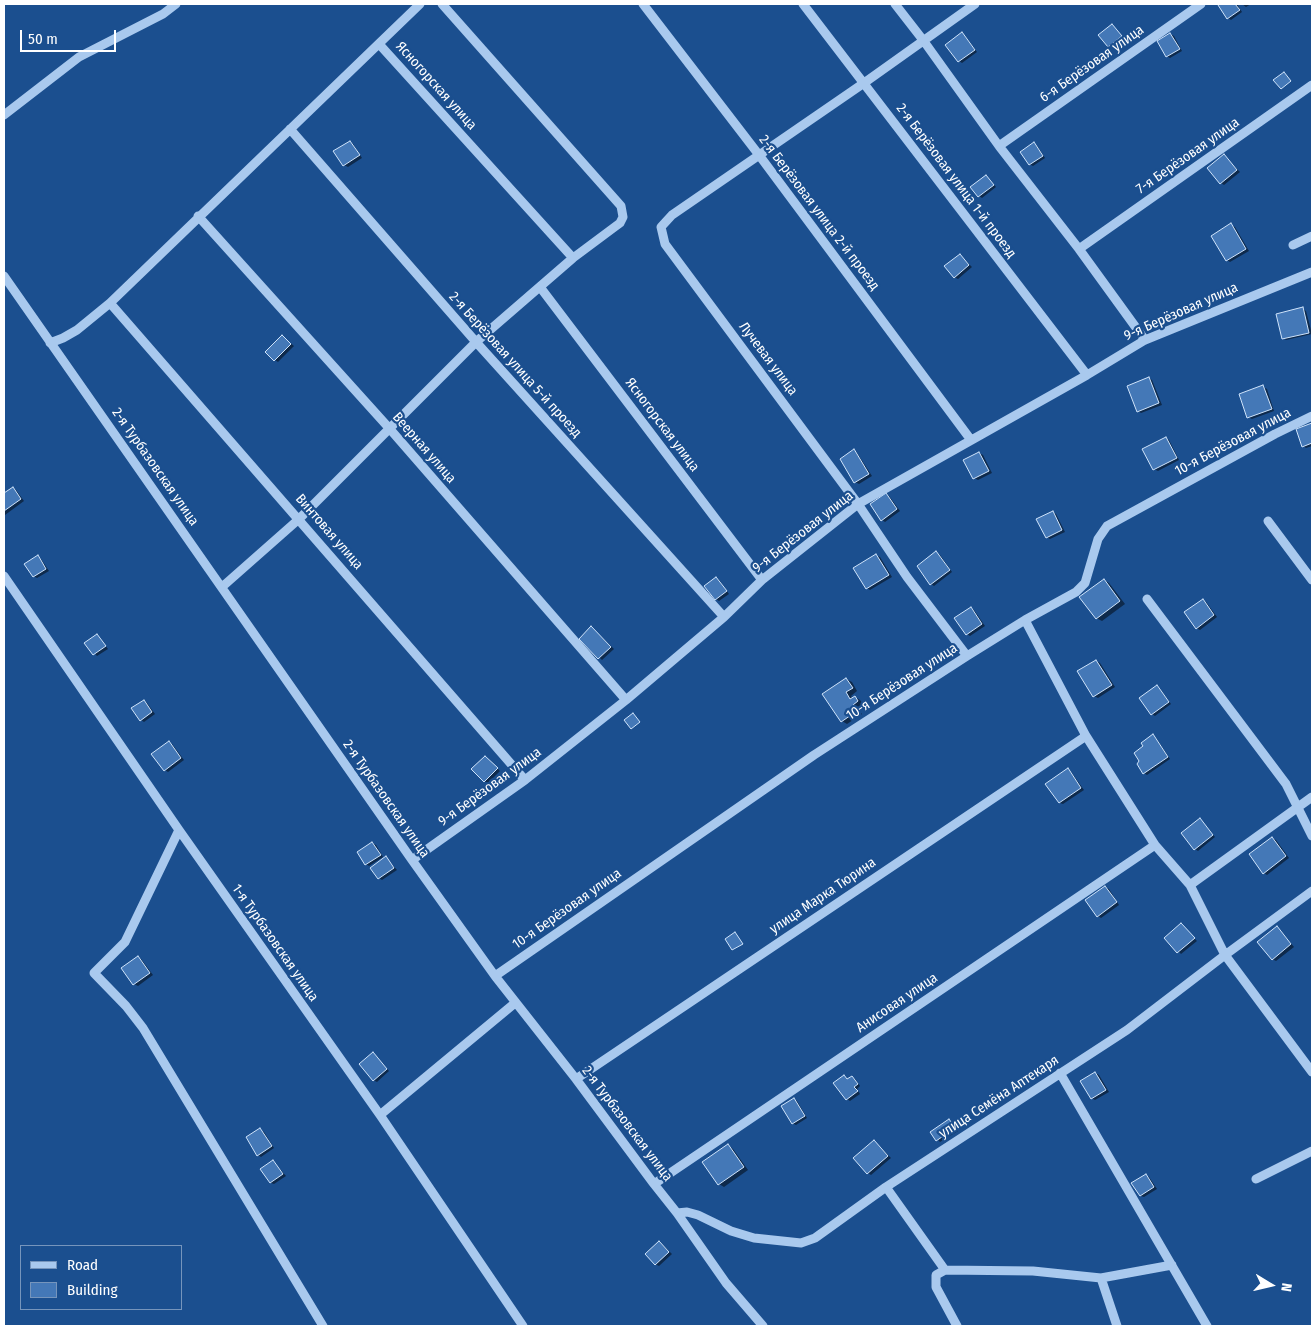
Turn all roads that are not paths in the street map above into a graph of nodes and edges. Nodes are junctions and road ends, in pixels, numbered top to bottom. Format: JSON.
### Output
{"nodes":[{"id":1,"x":176,"y":4,"type":"edge"},
{"id":2,"x":420,"y":4,"type":"edge"},
{"id":3,"x":442,"y":4,"type":"edge"},
{"id":4,"x":643,"y":4,"type":"edge"},
{"id":5,"x":803,"y":4,"type":"edge"},
{"id":6,"x":895,"y":4,"type":"edge"},
{"id":7,"x":975,"y":4,"type":"edge"},
{"id":8,"x":1201,"y":4,"type":"edge"},
{"id":9,"x":923,"y":40,"type":"junction"},
{"id":10,"x":379,"y":44,"type":"junction"},
{"id":11,"x":864,"y":83,"type":"junction"},
{"id":12,"x":1312,"y":85,"type":"edge"},
{"id":13,"x":4,"y":116,"type":"edge"},
{"id":14,"x":290,"y":129,"type":"junction"},
{"id":15,"x":999,"y":146,"type":"junction"},
{"id":16,"x":759,"y":155,"type":"junction"},
{"id":17,"x":198,"y":216,"type":"junction"},
{"id":18,"x":1312,"y":236,"type":"edge"},
{"id":19,"x":1293,"y":245,"type":"dead end"},
{"id":20,"x":1079,"y":250,"type":"junction"},
{"id":21,"x":573,"y":258,"type":"junction"},
{"id":22,"x":1312,"y":272,"type":"edge"},
{"id":23,"x":4,"y":276,"type":"edge"},
{"id":24,"x":540,"y":287,"type":"junction"},
{"id":25,"x":110,"y":303,"type":"junction"},
{"id":26,"x":1145,"y":340,"type":"junction"},
{"id":27,"x":476,"y":342,"type":"junction"},
{"id":28,"x":50,"y":343,"type":"junction"},
{"id":29,"x":1086,"y":375,"type":"junction"},
{"id":30,"x":1312,"y":416,"type":"edge"},
{"id":31,"x":389,"y":428,"type":"junction"},
{"id":32,"x":971,"y":440,"type":"junction"},
{"id":33,"x":858,"y":504,"type":"junction"},
{"id":34,"x":299,"y":519,"type":"junction"},
{"id":35,"x":1268,"y":521,"type":"dead end"},
{"id":36,"x":4,"y":576,"type":"edge"},
{"id":37,"x":762,"y":580,"type":"junction"},
{"id":38,"x":1312,"y":580,"type":"edge"},
{"id":39,"x":222,"y":587,"type":"junction"},
{"id":40,"x":1147,"y":599,"type":"dead end"},
{"id":41,"x":724,"y":616,"type":"junction"},
{"id":42,"x":1025,"y":620,"type":"junction"},
{"id":43,"x":967,"y":656,"type":"junction"},
{"id":44,"x":626,"y":700,"type":"junction"},
{"id":45,"x":1086,"y":736,"type":"junction"},
{"id":46,"x":525,"y":780,"type":"junction"},
{"id":47,"x":1312,"y":797,"type":"edge"},
{"id":48,"x":1298,"y":807,"type":"junction"},
{"id":49,"x":179,"y":830,"type":"junction"},
{"id":50,"x":1312,"y":836,"type":"edge"},
{"id":51,"x":1155,"y":845,"type":"junction"},
{"id":52,"x":412,"y":860,"type":"junction"},
{"id":53,"x":1190,"y":885,"type":"junction"},
{"id":54,"x":1312,"y":891,"type":"edge"},
{"id":55,"x":1226,"y":954,"type":"junction"},
{"id":56,"x":494,"y":976,"type":"junction"},
{"id":57,"x":515,"y":1003,"type":"junction"},
{"id":58,"x":1312,"y":1072,"type":"edge"},
{"id":59,"x":1060,"y":1073,"type":"junction"},
{"id":60,"x":576,"y":1079,"type":"junction"},
{"id":61,"x":380,"y":1115,"type":"junction"},
{"id":62,"x":1312,"y":1151,"type":"edge"},
{"id":63,"x":1256,"y":1179,"type":"dead end"},
{"id":64,"x":654,"y":1184,"type":"junction"},
{"id":65,"x":886,"y":1186,"type":"junction"},
{"id":66,"x":677,"y":1212,"type":"junction"},
{"id":67,"x":1172,"y":1265,"type":"junction"},
{"id":68,"x":945,"y":1270,"type":"junction"},
{"id":69,"x":1101,"y":1278,"type":"junction"},
{"id":70,"x":323,"y":1326,"type":"edge"},
{"id":71,"x":523,"y":1326,"type":"edge"},
{"id":72,"x":762,"y":1326,"type":"edge"},
{"id":73,"x":957,"y":1326,"type":"edge"},
{"id":74,"x":1117,"y":1326,"type":"edge"},
{"id":75,"x":1207,"y":1326,"type":"edge"}],
"edges":[{"from":1,"to":13,"type":"street"},
{"from":2,"to":10,"type":"street"},
{"from":3,"to":21,"type":"street"},
{"from":4,"to":16,"type":"street","name":"2-я Берёзовая улица 2-й проезд"},
{"from":5,"to":11,"type":"street","name":"2-я Берёзовая улица 1-й проезд"},
{"from":6,"to":9,"type":"street"},
{"from":7,"to":9,"type":"street"},
{"from":8,"to":15,"type":"street","name":"6-я Берёзовая улица"},
{"from":9,"to":11,"type":"street"},
{"from":9,"to":15,"type":"street"},
{"from":10,"to":14,"type":"street"},
{"from":10,"to":21,"type":"street","name":"Ясногорская улица"},
{"from":11,"to":16,"type":"street"},
{"from":11,"to":29,"type":"street","name":"2-я Берёзовая улица 1-й проезд"},
{"from":12,"to":20,"type":"street","name":"7-я Берёзовая улица"},
{"from":14,"to":17,"type":"street"},
{"from":14,"to":27,"type":"street","name":"2-я Берёзовая улица 5-й проезд"},
{"from":15,"to":20,"type":"street"},
{"from":16,"to":32,"type":"street","name":"2-я Берёзовая улица 2-й проезд"},
{"from":16,"to":33,"type":"street","name":"Лучевая улица"},
{"from":17,"to":25,"type":"street"},
{"from":17,"to":31,"type":"street","name":"Веерная улица"},
{"from":18,"to":19,"type":"street"},
{"from":20,"to":26,"type":"street"},
{"from":21,"to":24,"type":"street"},
{"from":22,"to":26,"type":"street","name":"9-я Берёзовая улица"},
{"from":23,"to":28,"type":"street","name":"2-я Турбазовская улица"},
{"from":24,"to":27,"type":"street"},
{"from":24,"to":37,"type":"street","name":"Ясногорская улица"},
{"from":25,"to":28,"type":"street"},
{"from":25,"to":34,"type":"street","name":"Винтовая улица"},
{"from":26,"to":29,"type":"street","name":"9-я Берёзовая улица"},
{"from":27,"to":31,"type":"street"},
{"from":27,"to":41,"type":"street","name":"2-я Берёзовая улица 5-й проезд"},
{"from":28,"to":39,"type":"street","name":"2-я Турбазовская улица"},
{"from":29,"to":32,"type":"street","name":"9-я Берёзовая улица"},
{"from":30,"to":42,"type":"street","name":"10-я Берёзовая улица"},
{"from":31,"to":34,"type":"street"},
{"from":31,"to":44,"type":"street","name":"Веерная улица"},
{"from":32,"to":33,"type":"street","name":"9-я Берёзовая улица"},
{"from":33,"to":37,"type":"street","name":"9-я Берёзовая улица"},
{"from":33,"to":43,"type":"street","name":"Лучевая улица"},
{"from":34,"to":39,"type":"street"},
{"from":34,"to":46,"type":"street","name":"Винтовая улица"},
{"from":35,"to":38,"type":"street"},
{"from":36,"to":49,"type":"street","name":"1-я Турбазовская улица"},
{"from":37,"to":41,"type":"street","name":"9-я Берёзовая улица"},
{"from":39,"to":52,"type":"street","name":"2-я Турбазовская улица"},
{"from":40,"to":48,"type":"street"},
{"from":41,"to":44,"type":"street","name":"9-я Берёзовая улица"},
{"from":42,"to":43,"type":"street","name":"10-я Берёзовая улица"},
{"from":42,"to":45,"type":"street"},
{"from":43,"to":56,"type":"street","name":"10-я Берёзовая улица"},
{"from":44,"to":46,"type":"street","name":"9-я Берёзовая улица"},
{"from":45,"to":51,"type":"street"},
{"from":45,"to":60,"type":"street","name":"улица Марка Тюрина"},
{"from":46,"to":52,"type":"street","name":"9-я Берёзовая улица"},
{"from":47,"to":48,"type":"street"},
{"from":48,"to":50,"type":"street"},
{"from":48,"to":53,"type":"street"},
{"from":49,"to":61,"type":"street","name":"1-я Турбазовская улица"},
{"from":49,"to":70,"type":"street"},
{"from":51,"to":53,"type":"street"},
{"from":51,"to":64,"type":"street","name":"Анисовая улица"},
{"from":52,"to":56,"type":"street","name":"2-я Турбазовская улица"},
{"from":53,"to":55,"type":"street"},
{"from":54,"to":55,"type":"street","name":"улица Семёна Аптекаря"},
{"from":55,"to":58,"type":"street"},
{"from":55,"to":59,"type":"street","name":"улица Семёна Аптекаря"},
{"from":56,"to":57,"type":"street","name":"2-я Турбазовская улица"},
{"from":57,"to":60,"type":"street","name":"2-я Турбазовская улица"},
{"from":57,"to":61,"type":"street"},
{"from":59,"to":65,"type":"street","name":"улица Семёна Аптекаря"},
{"from":59,"to":67,"type":"street"},
{"from":60,"to":64,"type":"street","name":"2-я Турбазовская улица"},
{"from":61,"to":71,"type":"street","name":"1-я Турбазовская улица"},
{"from":62,"to":63,"type":"street"},
{"from":64,"to":66,"type":"street","name":"2-я Турбазовская улица"},
{"from":65,"to":66,"type":"street","name":"улица Семёна Аптекаря"},
{"from":65,"to":68,"type":"street"},
{"from":66,"to":72,"type":"street","name":"2-я Турбазовская улица"},
{"from":67,"to":69,"type":"street"},
{"from":67,"to":75,"type":"street"},
{"from":68,"to":69,"type":"street"},
{"from":68,"to":73,"type":"street"},
{"from":69,"to":74,"type":"street"}]}
